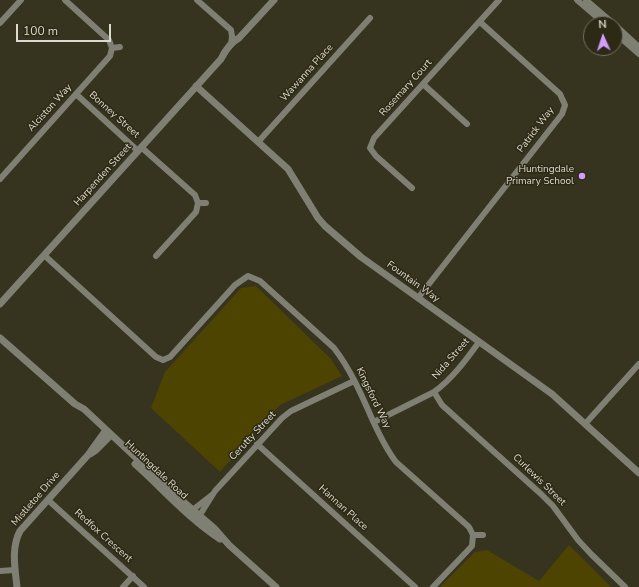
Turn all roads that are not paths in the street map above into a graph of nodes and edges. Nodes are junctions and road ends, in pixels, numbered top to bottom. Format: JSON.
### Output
{"nodes":[{"id":1,"x":21,"y":0,"type":"edge"},
{"id":2,"x":65,"y":0,"type":"edge"},
{"id":3,"x":197,"y":0,"type":"edge"},
{"id":4,"x":274,"y":0,"type":"edge"},
{"id":5,"x":499,"y":0,"type":"edge"},
{"id":6,"x":577,"y":0,"type":"edge"},
{"id":7,"x":586,"y":0,"type":"edge"},
{"id":8,"x":596,"y":16,"type":"edge"},
{"id":9,"x":605,"y":16,"type":"edge"},
{"id":10,"x":370,"y":18,"type":"dead end"},
{"id":11,"x":480,"y":22,"type":"junction"},
{"id":12,"x":0,"y":23,"type":"edge"},
{"id":13,"x":623,"y":32,"type":"edge"},
{"id":14,"x":239,"y":38,"type":"junction"},
{"id":15,"x":623,"y":40,"type":"edge"},
{"id":16,"x":231,"y":45,"type":"junction"},
{"id":17,"x":639,"y":47,"type":"edge"},
{"id":18,"x":112,"y":48,"type":"junction"},
{"id":19,"x":120,"y":48,"type":"dead end"},
{"id":20,"x":639,"y":54,"type":"edge"},
{"id":21,"x":221,"y":59,"type":"junction"},
{"id":22,"x":423,"y":84,"type":"junction"},
{"id":23,"x":196,"y":86,"type":"junction"},
{"id":24,"x":76,"y":94,"type":"junction"},
{"id":25,"x":467,"y":124,"type":"dead end"},
{"id":26,"x":258,"y":142,"type":"junction"},
{"id":27,"x":140,"y":149,"type":"junction"},
{"id":28,"x":0,"y":179,"type":"edge"},
{"id":29,"x":412,"y":188,"type":"dead end"},
{"id":30,"x":198,"y":203,"type":"junction"},
{"id":31,"x":206,"y":203,"type":"dead end"},
{"id":32,"x":44,"y":255,"type":"junction"},
{"id":33,"x":156,"y":256,"type":"dead end"},
{"id":34,"x":418,"y":298,"type":"junction"},
{"id":35,"x":0,"y":304,"type":"edge"},
{"id":36,"x":0,"y":338,"type":"edge"},
{"id":37,"x":479,"y":342,"type":"junction"},
{"id":38,"x":639,"y":364,"type":"edge"},
{"id":39,"x":354,"y":381,"type":"junction"},
{"id":40,"x":434,"y":392,"type":"junction"},
{"id":41,"x":374,"y":422,"type":"junction"},
{"id":42,"x":585,"y":424,"type":"junction"},
{"id":43,"x":107,"y":435,"type":"junction"},
{"id":44,"x":257,"y":444,"type":"junction"},
{"id":45,"x":639,"y":473,"type":"edge"},
{"id":46,"x":216,"y":491,"type":"junction"},
{"id":47,"x":48,"y":500,"type":"junction"},
{"id":48,"x":191,"y":512,"type":"junction"},
{"id":49,"x":198,"y":518,"type":"junction"},
{"id":50,"x":473,"y":535,"type":"junction"},
{"id":51,"x":482,"y":535,"type":"dead end"},
{"id":52,"x":16,"y":570,"type":"junction"},
{"id":53,"x":0,"y":571,"type":"edge"},
{"id":54,"x":133,"y":576,"type":"junction"},
{"id":55,"x":17,"y":587,"type":"edge"},
{"id":56,"x":123,"y":587,"type":"edge"},
{"id":57,"x":144,"y":587,"type":"edge"},
{"id":58,"x":276,"y":587,"type":"edge"},
{"id":59,"x":415,"y":587,"type":"edge"},
{"id":60,"x":434,"y":587,"type":"edge"},
{"id":61,"x":625,"y":587,"type":"edge"}],
"edges":[{"from":1,"to":12,"type":"street"},
{"from":2,"to":18,"type":"street"},
{"from":3,"to":16,"type":"street"},
{"from":4,"to":14,"type":"street","name":"Harpenden Street"},
{"from":5,"to":11,"type":"street","name":"Rosemary Court"},
{"from":6,"to":8,"type":"street"},
{"from":7,"to":9,"type":"street"},
{"from":10,"to":26,"type":"street","name":"Wawanna Place"},
{"from":11,"to":22,"type":"street","name":"Rosemary Court"},
{"from":11,"to":34,"type":"street","name":"Patrick Way"},
{"from":13,"to":17,"type":"street"},
{"from":14,"to":16,"type":"street","name":"Harpenden Street"},
{"from":14,"to":21,"type":"street","name":"Harpenden Street"},
{"from":15,"to":20,"type":"street"},
{"from":16,"to":21,"type":"street","name":"Harpenden Street"},
{"from":18,"to":19,"type":"street"},
{"from":18,"to":24,"type":"street","name":"Alciston Way"},
{"from":21,"to":23,"type":"street","name":"Harpenden Street"},
{"from":22,"to":25,"type":"street"},
{"from":22,"to":29,"type":"street","name":"Rosemary Court"},
{"from":23,"to":26,"type":"street","name":"Fountain Way"},
{"from":23,"to":27,"type":"street","name":"Harpenden Street"},
{"from":24,"to":27,"type":"street","name":"Bonney Street"},
{"from":24,"to":28,"type":"street","name":"Alciston Way"},
{"from":26,"to":34,"type":"street","name":"Fountain Way"},
{"from":27,"to":30,"type":"street","name":"Bonney Street"},
{"from":27,"to":32,"type":"street","name":"Harpenden Street"},
{"from":30,"to":31,"type":"street"},
{"from":30,"to":33,"type":"street"},
{"from":32,"to":35,"type":"street","name":"Harpenden Street"},
{"from":32,"to":39,"type":"street","name":"Kingsford Way"},
{"from":34,"to":37,"type":"street","name":"Fountain Way"},
{"from":36,"to":43,"type":"street","name":"Huntingdale Road"},
{"from":37,"to":40,"type":"street","name":"Nida Street"},
{"from":37,"to":42,"type":"street","name":"Fountain Way"},
{"from":38,"to":42,"type":"street"},
{"from":39,"to":41,"type":"street","name":"Kingsford Way"},
{"from":39,"to":44,"type":"street","name":"Cerutty Street"},
{"from":40,"to":41,"type":"street","name":"Nida Street"},
{"from":40,"to":61,"type":"street","name":"Curlewis Street"},
{"from":41,"to":50,"type":"street","name":"Kingsford Way"},
{"from":42,"to":45,"type":"street","name":"Fountain Way"},
{"from":43,"to":47,"type":"street","name":"Mistletoe Drive"},
{"from":43,"to":48,"type":"street","name":"Huntingdale Road"},
{"from":44,"to":46,"type":"street","name":"Cerutty Street"},
{"from":44,"to":59,"type":"street","name":"Hannan Place"},
{"from":46,"to":48,"type":"street","name":"Cerutty Street"},
{"from":46,"to":49,"type":"street","name":"Cerutty Street"},
{"from":47,"to":52,"type":"street","name":"Mistletoe Drive"},
{"from":47,"to":54,"type":"street","name":"Redfox Crescent"},
{"from":48,"to":49,"type":"street","name":"Huntingdale Road"},
{"from":49,"to":58,"type":"street","name":"Huntingdale Road"},
{"from":50,"to":51,"type":"street"},
{"from":50,"to":60,"type":"street"},
{"from":52,"to":53,"type":"street"},
{"from":52,"to":55,"type":"street","name":"Mistletoe Drive"},
{"from":54,"to":56,"type":"street"},
{"from":54,"to":57,"type":"street","name":"Redfox Crescent"}]}
